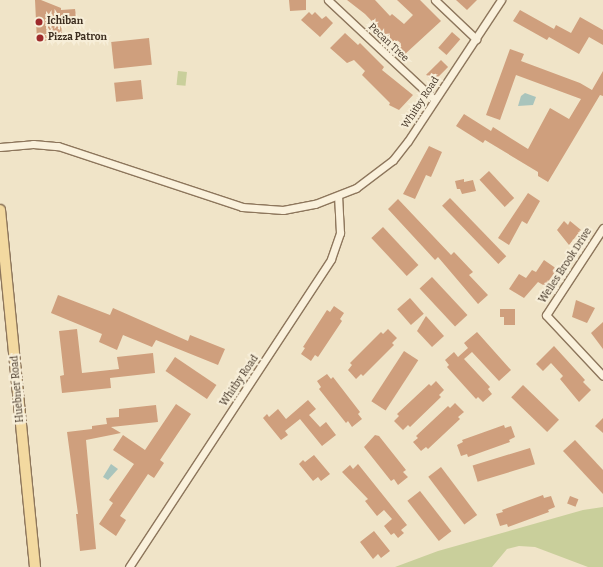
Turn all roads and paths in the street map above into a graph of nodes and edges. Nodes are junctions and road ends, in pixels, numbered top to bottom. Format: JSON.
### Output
{"nodes":[{"id":1,"x":328,"y":0,"type":"edge"},
{"id":2,"x":435,"y":0,"type":"edge"},
{"id":3,"x":501,"y":0,"type":"edge"},
{"id":4,"x":476,"y":39,"type":"junction"},
{"id":5,"x":435,"y":100,"type":"junction"},
{"id":6,"x":0,"y":147,"type":"edge"},
{"id":7,"x":338,"y":196,"type":"junction"},
{"id":8,"x":0,"y":210,"type":"edge"},
{"id":9,"x":603,"y":228,"type":"edge"},
{"id":10,"x":603,"y":376,"type":"edge"},
{"id":11,"x":35,"y":567,"type":"edge"},
{"id":12,"x":129,"y":567,"type":"edge"}],
"edges":[{"from":1,"to":5,"type":"street","name":"Pecan Tree"},
{"from":2,"to":4,"type":"street"},
{"from":3,"to":4,"type":"street","name":"Whitby Road"},
{"from":4,"to":5,"type":"street","name":"Whitby Road"},
{"from":5,"to":7,"type":"street","name":"Whitby Road"},
{"from":6,"to":7,"type":"street","name":"Whitby Road"},
{"from":7,"to":12,"type":"street","name":"Whitby Road"},
{"from":8,"to":11,"type":"main road","name":"Huebner Road"},
{"from":9,"to":10,"type":"street","name":"Welles Brook Drive"}]}
